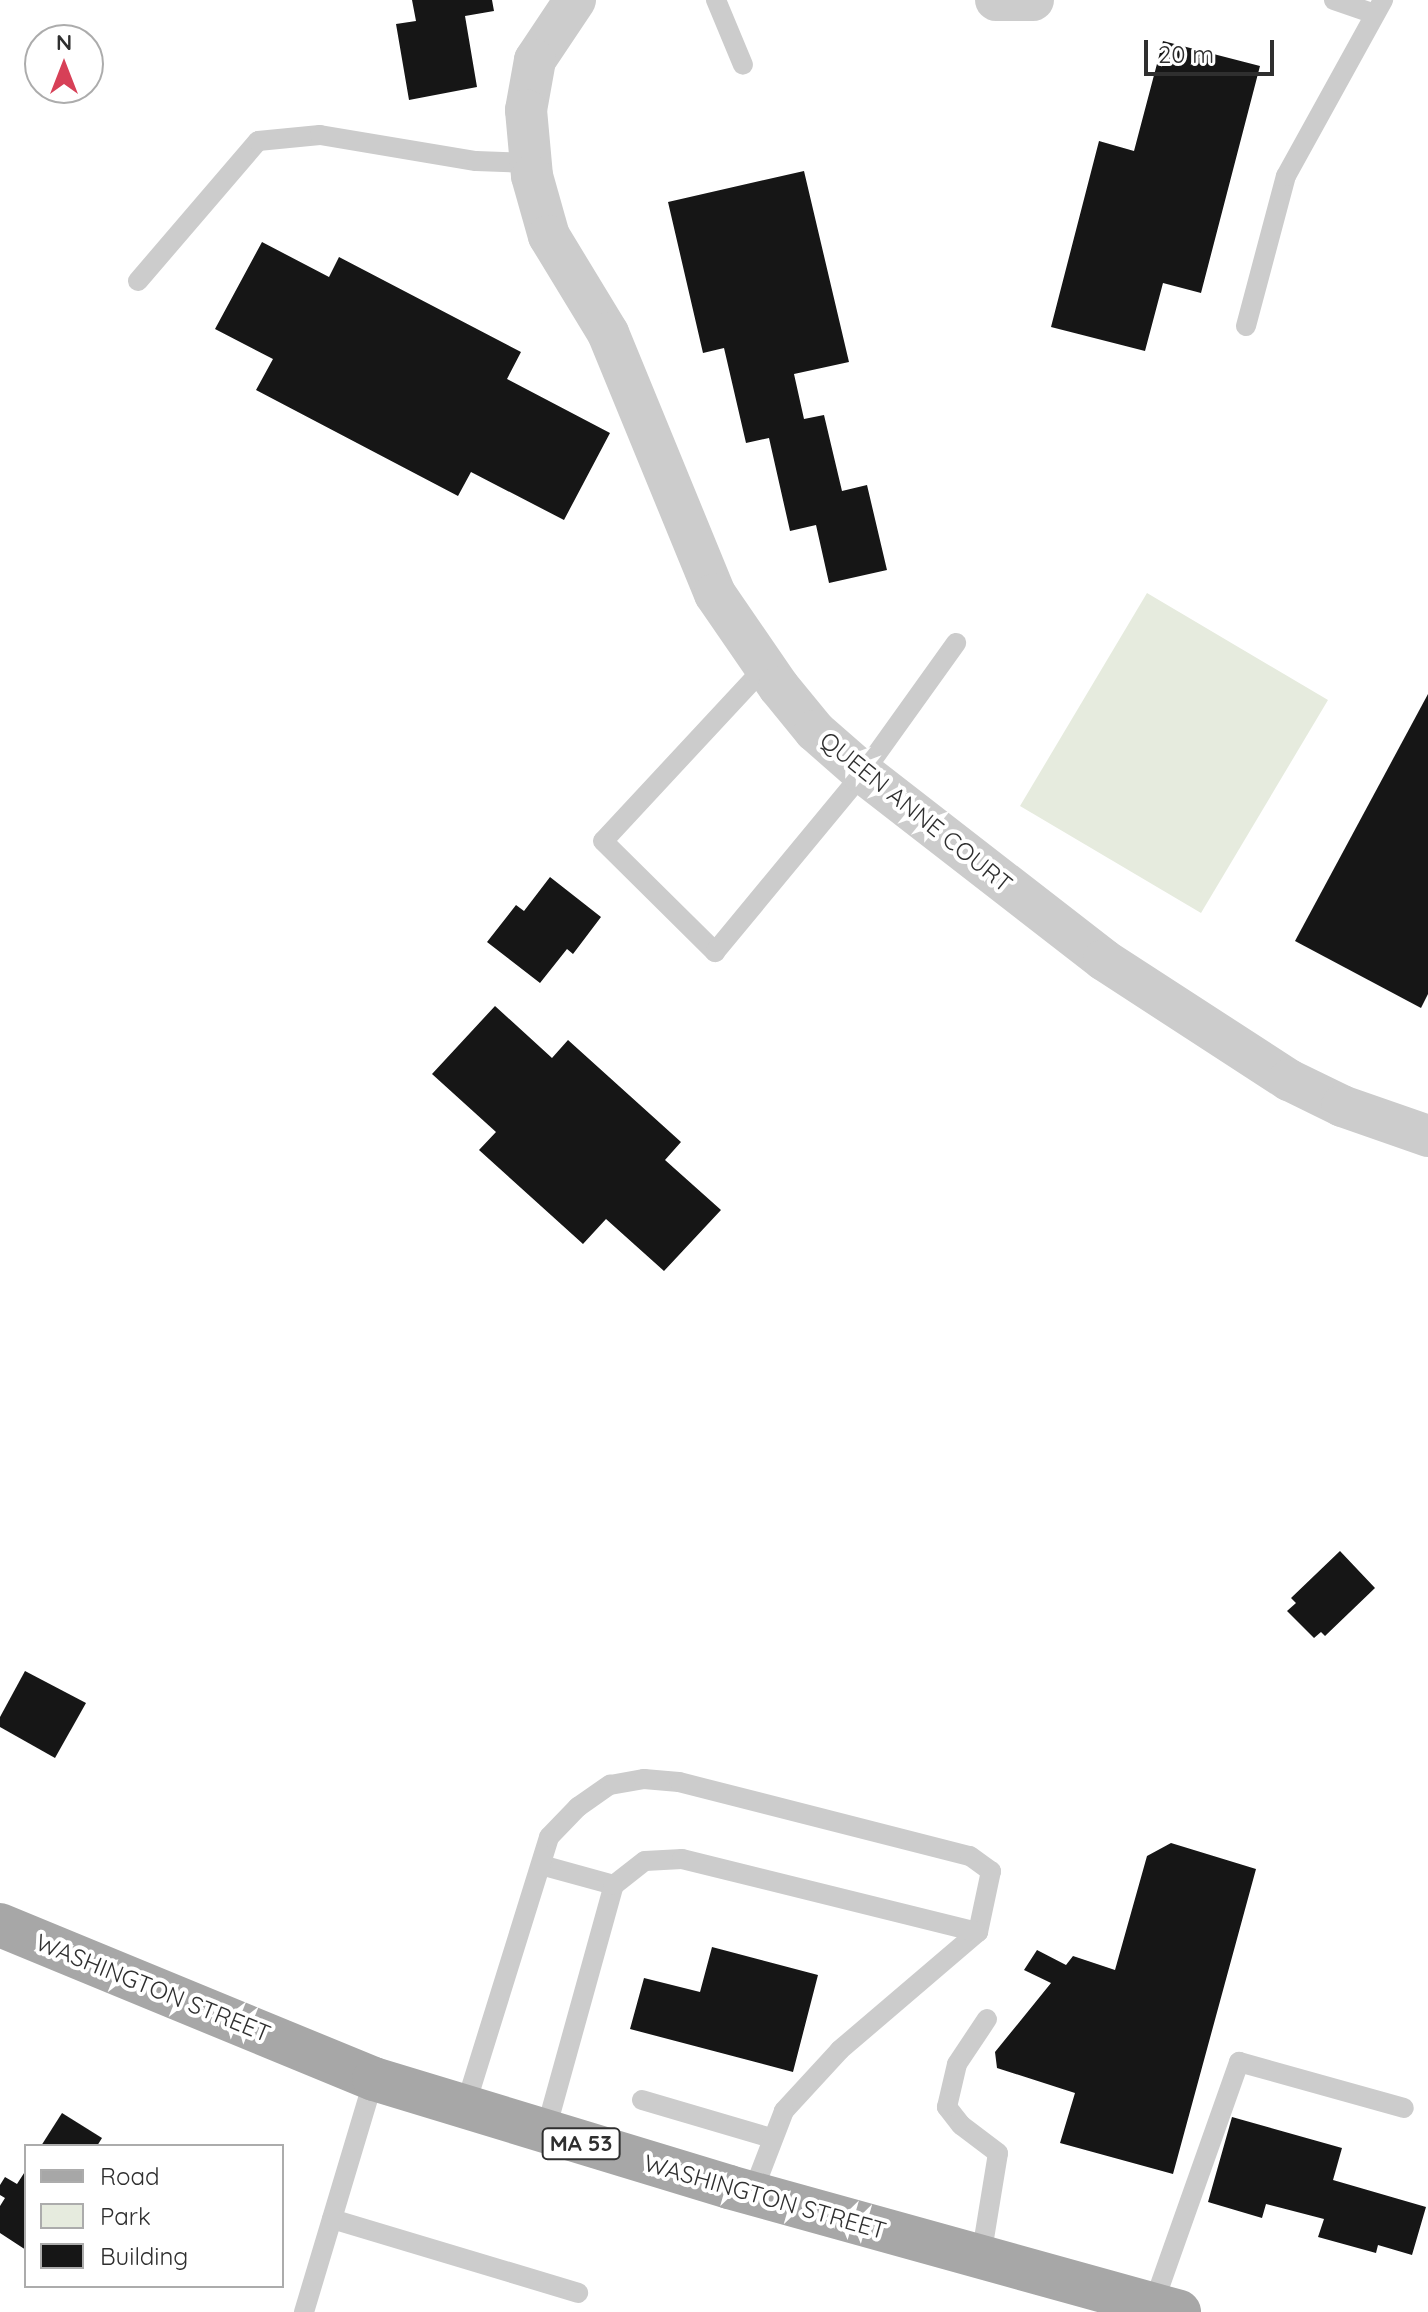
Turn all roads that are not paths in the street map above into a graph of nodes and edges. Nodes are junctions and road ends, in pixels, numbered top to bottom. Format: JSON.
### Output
{"nodes":[{"id":1,"x":575,"y":0,"type":"edge"},
{"id":2,"x":716,"y":0,"type":"edge"},
{"id":3,"x":996,"y":0,"type":"edge"},
{"id":4,"x":1033,"y":0,"type":"edge"},
{"id":5,"x":1334,"y":0,"type":"edge"},
{"id":6,"x":1379,"y":7,"type":"edge"},
{"id":7,"x":743,"y":65,"type":"dead end"},
{"id":8,"x":530,"y":163,"type":"junction"},
{"id":9,"x":138,"y":281,"type":"dead end"},
{"id":10,"x":1246,"y":326,"type":"dead end"},
{"id":11,"x":956,"y":643,"type":"dead end"},
{"id":12,"x":764,"y":668,"type":"junction"},
{"id":13,"x":863,"y":773,"type":"junction"},
{"id":14,"x":1428,"y":1136,"type":"edge"},
{"id":15,"x":541,"y":1865,"type":"junction"},
{"id":16,"x":614,"y":1885,"type":"junction"},
{"id":17,"x":0,"y":1925,"type":"edge"},
{"id":18,"x":978,"y":1932,"type":"junction"},
{"id":19,"x":987,"y":2019,"type":"dead end"},
{"id":20,"x":374,"y":2079,"type":"junction"},
{"id":21,"x":642,"y":2100,"type":"dead end"},
{"id":22,"x":465,"y":2107,"type":"junction"},
{"id":23,"x":1404,"y":2108,"type":"dead end"},
{"id":24,"x":545,"y":2133,"type":"junction"},
{"id":25,"x":771,"y":2138,"type":"junction"},
{"id":26,"x":752,"y":2194,"type":"junction"},
{"id":27,"x":332,"y":2219,"type":"junction"},
{"id":28,"x":981,"y":2257,"type":"junction"},
{"id":29,"x":578,"y":2293,"type":"dead end"},
{"id":30,"x":1166,"y":2308,"type":"edge"},
{"id":31,"x":304,"y":2312,"type":"edge"}],
"edges":[{"from":1,"to":8,"type":"street","name":"QUEEN ANNE COURT"},
{"from":2,"to":7,"type":"lane"},
{"from":3,"to":4,"type":"street"},
{"from":5,"to":6,"type":"lane"},
{"from":6,"to":10,"type":"lane"},
{"from":8,"to":9,"type":"lane"},
{"from":8,"to":12,"type":"street","name":"QUEEN ANNE COURT"},
{"from":11,"to":13,"type":"lane"},
{"from":12,"to":13,"type":"street","name":"QUEEN ANNE COURT"},
{"from":12,"to":13,"type":"lane"},
{"from":13,"to":14,"type":"street","name":"QUEEN ANNE COURT"},
{"from":15,"to":16,"type":"lane"},
{"from":15,"to":18,"type":"lane"},
{"from":15,"to":22,"type":"lane"},
{"from":16,"to":18,"type":"lane"},
{"from":16,"to":24,"type":"lane"},
{"from":17,"to":20,"type":"main road","name":"WASHINGTON STREET","number":"MA 53"},
{"from":18,"to":25,"type":"lane"},
{"from":19,"to":28,"type":"lane"},
{"from":20,"to":22,"type":"main road","name":"WASHINGTON STREET","number":"MA 53"},
{"from":20,"to":27,"type":"lane"},
{"from":21,"to":25,"type":"lane"},
{"from":22,"to":24,"type":"main road","name":"WASHINGTON STREET","number":"MA 53"},
{"from":23,"to":30,"type":"lane"},
{"from":24,"to":26,"type":"main road","name":"WASHINGTON STREET","number":"MA 53"},
{"from":25,"to":26,"type":"lane"},
{"from":26,"to":28,"type":"main road","name":"WASHINGTON STREET","number":"MA 53"},
{"from":27,"to":29,"type":"lane"},
{"from":27,"to":31,"type":"lane"},
{"from":28,"to":30,"type":"main road","name":"WASHINGTON STREET","number":"MA 53"}]}
